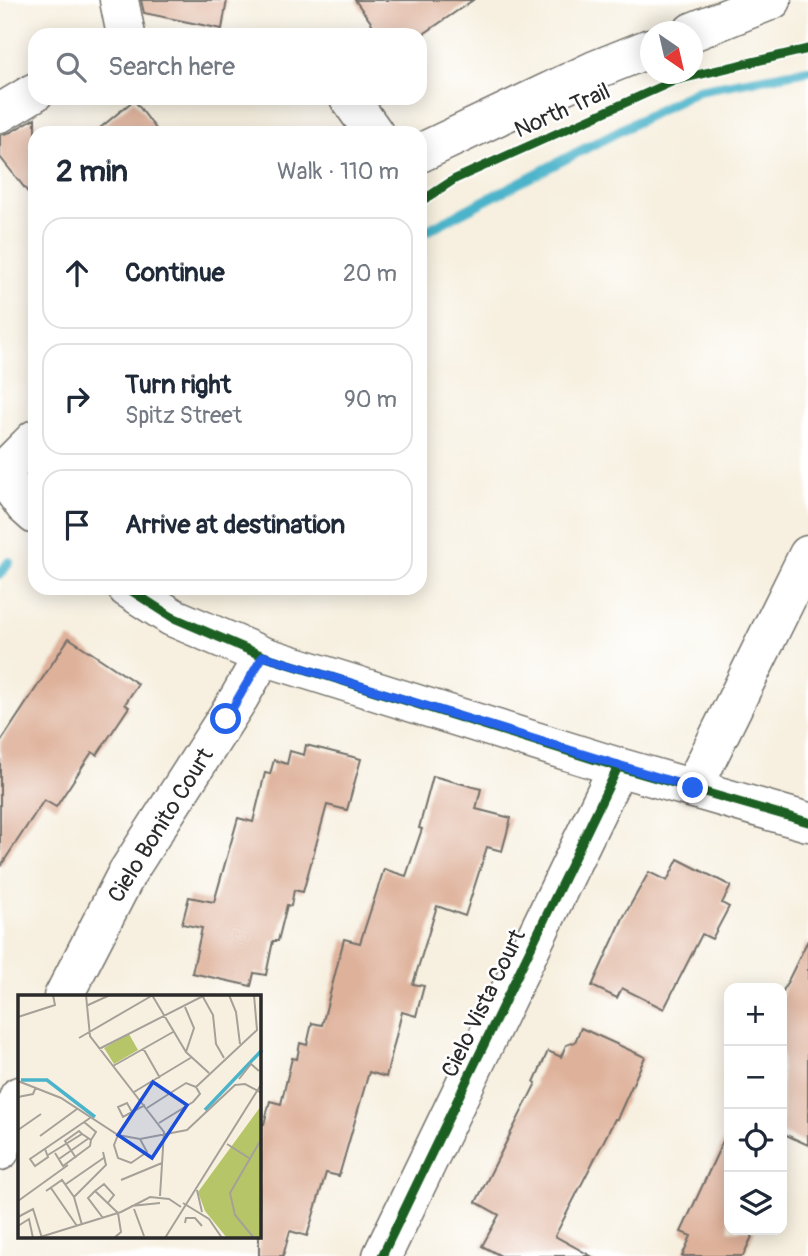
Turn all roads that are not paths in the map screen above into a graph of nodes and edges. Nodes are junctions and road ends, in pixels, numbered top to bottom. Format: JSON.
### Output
{"nodes":[{"id":1,"x":119,"y":0,"type":"edge"},
{"id":2,"x":772,"y":0,"type":"edge"},
{"id":3,"x":125,"y":28,"type":"edge"},
{"id":4,"x":703,"y":28,"type":"edge"},
{"id":5,"x":640,"y":52,"type":"edge"},
{"id":6,"x":28,"y":96,"type":"edge"},
{"id":7,"x":354,"y":105,"type":"edge"},
{"id":8,"x":0,"y":113,"type":"edge"},
{"id":9,"x":369,"y":126,"type":"edge"},
{"id":10,"x":427,"y":150,"type":"edge"},
{"id":11,"x":28,"y":446,"type":"edge"},
{"id":12,"x":0,"y":473,"type":"edge"},
{"id":13,"x":28,"y":509,"type":"edge"},
{"id":14,"x":808,"y":555,"type":"edge"},
{"id":15,"x":138,"y":595,"type":"edge"},
{"id":16,"x":263,"y":656,"type":"junction"},
{"id":17,"x":618,"y":766,"type":"junction"},
{"id":18,"x":693,"y":788,"type":"junction"},
{"id":19,"x":808,"y":822,"type":"edge"},
{"id":20,"x":64,"y":995,"type":"edge"},
{"id":21,"x":18,"y":1100,"type":"edge"},
{"id":22,"x":0,"y":1151,"type":"edge"},
{"id":23,"x":382,"y":1256,"type":"edge"}],
"edges":[{"from":1,"to":3,"type":"street"},
{"from":2,"to":4,"type":"street"},
{"from":5,"to":10,"type":"street"},
{"from":6,"to":8,"type":"street"},
{"from":7,"to":9,"type":"street"},
{"from":11,"to":12,"type":"street"},
{"from":12,"to":13,"type":"street"},
{"from":14,"to":18,"type":"street"},
{"from":15,"to":16,"type":"street"},
{"from":16,"to":17,"type":"street"},
{"from":16,"to":20,"type":"street","name":"Cielo Bonito Court"},
{"from":17,"to":18,"type":"street"},
{"from":17,"to":23,"type":"street","name":"Cielo Vista Court"},
{"from":18,"to":19,"type":"street"},
{"from":21,"to":22,"type":"street"}]}
